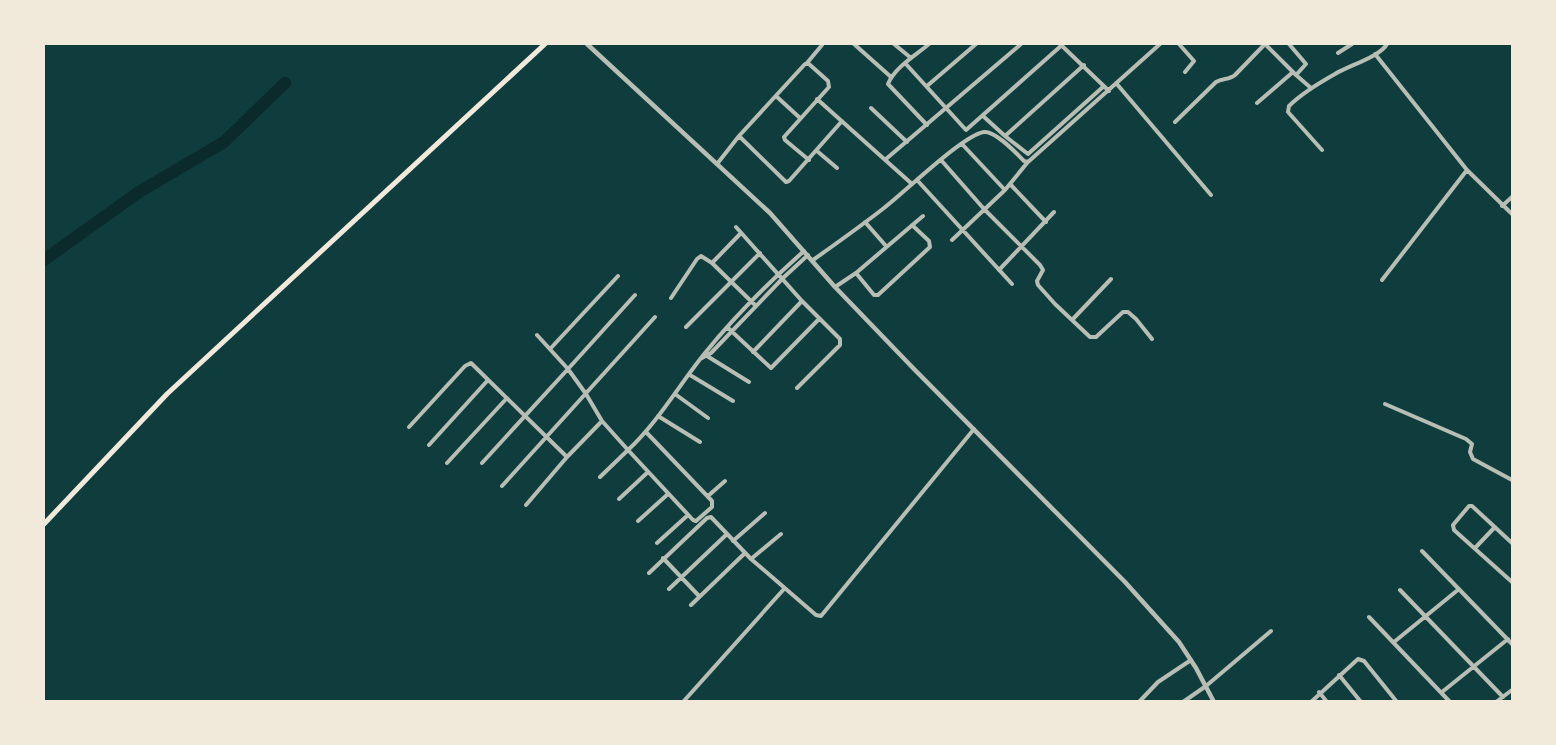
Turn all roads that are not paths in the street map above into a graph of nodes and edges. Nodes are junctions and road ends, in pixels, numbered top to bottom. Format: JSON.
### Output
{"nodes":[{"id":1,"x":545,"y":44,"type":"edge"},
{"id":2,"x":587,"y":44,"type":"edge"},
{"id":3,"x":820,"y":44,"type":"edge"},
{"id":4,"x":854,"y":44,"type":"edge"},
{"id":5,"x":894,"y":44,"type":"edge"},
{"id":6,"x":929,"y":44,"type":"edge"},
{"id":7,"x":976,"y":44,"type":"edge"},
{"id":8,"x":1021,"y":44,"type":"edge"},
{"id":9,"x":1061,"y":44,"type":"edge"},
{"id":10,"x":1160,"y":44,"type":"edge"},
{"id":11,"x":1179,"y":44,"type":"edge"},
{"id":12,"x":1265,"y":44,"type":"edge"},
{"id":13,"x":1289,"y":44,"type":"edge"},
{"id":14,"x":1352,"y":44,"type":"edge"},
{"id":15,"x":1387,"y":44,"type":"edge"},
{"id":16,"x":1338,"y":53,"type":"dead end"},
{"id":17,"x":1376,"y":54,"type":"junction"},
{"id":18,"x":911,"y":58,"type":"junction"},
{"id":19,"x":806,"y":63,"type":"junction"},
{"id":20,"x":905,"y":63,"type":"junction"},
{"id":21,"x":1084,"y":65,"type":"junction"},
{"id":22,"x":1185,"y":72,"type":"dead end"},
{"id":23,"x":1295,"y":74,"type":"junction"},
{"id":24,"x":891,"y":77,"type":"junction"},
{"id":25,"x":1116,"y":83,"type":"junction"},
{"id":26,"x":927,"y":86,"type":"junction"},
{"id":27,"x":1104,"y":86,"type":"junction"},
{"id":28,"x":1311,"y":88,"type":"junction"},
{"id":29,"x":1109,"y":91,"type":"junction"},
{"id":30,"x":776,"y":96,"type":"junction"},
{"id":31,"x":818,"y":99,"type":"junction"},
{"id":32,"x":1257,"y":104,"type":"dead end"},
{"id":33,"x":871,"y":108,"type":"dead end"},
{"id":34,"x":947,"y":108,"type":"junction"},
{"id":35,"x":983,"y":116,"type":"junction"},
{"id":36,"x":800,"y":118,"type":"junction"},
{"id":37,"x":842,"y":121,"type":"junction"},
{"id":38,"x":1175,"y":122,"type":"dead end"},
{"id":39,"x":927,"y":125,"type":"junction"},
{"id":40,"x":739,"y":136,"type":"junction"},
{"id":41,"x":1005,"y":136,"type":"junction"},
{"id":42,"x":907,"y":142,"type":"junction"},
{"id":43,"x":962,"y":144,"type":"junction"},
{"id":44,"x":1322,"y":150,"type":"dead end"},
{"id":45,"x":817,"y":151,"type":"junction"},
{"id":46,"x":886,"y":159,"type":"junction"},
{"id":47,"x":809,"y":160,"type":"junction"},
{"id":48,"x":941,"y":160,"type":"junction"},
{"id":49,"x":1027,"y":163,"type":"junction"},
{"id":50,"x":717,"y":164,"type":"junction"},
{"id":51,"x":837,"y":168,"type":"dead end"},
{"id":52,"x":1467,"y":170,"type":"junction"},
{"id":53,"x":917,"y":180,"type":"junction"},
{"id":54,"x":912,"y":184,"type":"junction"},
{"id":55,"x":1010,"y":184,"type":"junction"},
{"id":56,"x":1005,"y":190,"type":"junction"},
{"id":57,"x":1211,"y":195,"type":"dead end"},
{"id":58,"x":1512,"y":196,"type":"edge"},
{"id":59,"x":1502,"y":206,"type":"junction"},
{"id":60,"x":984,"y":209,"type":"junction"},
{"id":61,"x":1054,"y":212,"type":"dead end"},
{"id":62,"x":1512,"y":214,"type":"edge"},
{"id":63,"x":923,"y":216,"type":"dead end"},
{"id":64,"x":865,"y":222,"type":"junction"},
{"id":65,"x":1046,"y":222,"type":"junction"},
{"id":66,"x":912,"y":225,"type":"junction"},
{"id":67,"x":736,"y":227,"type":"dead end"},
{"id":68,"x":963,"y":230,"type":"junction"},
{"id":69,"x":741,"y":233,"type":"junction"},
{"id":70,"x":952,"y":240,"type":"dead end"},
{"id":71,"x":886,"y":246,"type":"junction"},
{"id":72,"x":1021,"y":247,"type":"junction"},
{"id":73,"x":759,"y":253,"type":"junction"},
{"id":74,"x":806,"y":253,"type":"junction"},
{"id":75,"x":813,"y":260,"type":"junction"},
{"id":76,"x":712,"y":263,"type":"junction"},
{"id":77,"x":999,"y":270,"type":"junction"},
{"id":78,"x":779,"y":273,"type":"junction"},
{"id":79,"x":856,"y":273,"type":"junction"},
{"id":80,"x":618,"y":276,"type":"dead end"},
{"id":81,"x":783,"y":278,"type":"junction"},
{"id":82,"x":1111,"y":279,"type":"dead end"},
{"id":83,"x":1382,"y":280,"type":"dead end"},
{"id":84,"x":730,"y":282,"type":"junction"},
{"id":85,"x":1012,"y":284,"type":"dead end"},
{"id":86,"x":835,"y":287,"type":"junction"},
{"id":87,"x":635,"y":295,"type":"dead end"},
{"id":88,"x":671,"y":298,"type":"dead end"},
{"id":89,"x":802,"y":301,"type":"junction"},
{"id":90,"x":751,"y":302,"type":"junction"},
{"id":91,"x":756,"y":306,"type":"junction"},
{"id":92,"x":655,"y":317,"type":"dead end"},
{"id":93,"x":820,"y":319,"type":"junction"},
{"id":94,"x":1072,"y":320,"type":"junction"},
{"id":95,"x":686,"y":327,"type":"dead end"},
{"id":96,"x":728,"y":327,"type":"junction"},
{"id":97,"x":732,"y":331,"type":"junction"},
{"id":98,"x":537,"y":335,"type":"dead end"},
{"id":99,"x":1152,"y":339,"type":"dead end"},
{"id":100,"x":550,"y":350,"type":"junction"},
{"id":101,"x":753,"y":352,"type":"junction"},
{"id":102,"x":706,"y":355,"type":"junction"},
{"id":103,"x":568,"y":369,"type":"junction"},
{"id":104,"x":690,"y":375,"type":"junction"},
{"id":105,"x":488,"y":380,"type":"junction"},
{"id":106,"x":749,"y":382,"type":"dead end"},
{"id":107,"x":797,"y":388,"type":"dead end"},
{"id":108,"x":586,"y":394,"type":"junction"},
{"id":109,"x":675,"y":394,"type":"junction"},
{"id":110,"x":507,"y":398,"type":"junction"},
{"id":111,"x":733,"y":401,"type":"dead end"},
{"id":112,"x":1385,"y":404,"type":"dead end"},
{"id":113,"x":658,"y":416,"type":"junction"},
{"id":114,"x":525,"y":417,"type":"junction"},
{"id":115,"x":708,"y":418,"type":"dead end"},
{"id":116,"x":602,"y":422,"type":"junction"},
{"id":117,"x":409,"y":427,"type":"dead end"},
{"id":118,"x":974,"y":429,"type":"junction"},
{"id":119,"x":646,"y":432,"type":"junction"},
{"id":120,"x":546,"y":437,"type":"junction"},
{"id":121,"x":700,"y":442,"type":"dead end"},
{"id":122,"x":429,"y":445,"type":"dead end"},
{"id":123,"x":628,"y":450,"type":"junction"},
{"id":124,"x":567,"y":457,"type":"junction"},
{"id":125,"x":447,"y":463,"type":"dead end"},
{"id":126,"x":482,"y":463,"type":"dead end"},
{"id":127,"x":648,"y":472,"type":"junction"},
{"id":128,"x":600,"y":477,"type":"dead end"},
{"id":129,"x":1512,"y":480,"type":"edge"},
{"id":130,"x":725,"y":481,"type":"dead end"},
{"id":131,"x":502,"y":486,"type":"dead end"},
{"id":132,"x":668,"y":494,"type":"junction"},
{"id":133,"x":708,"y":496,"type":"junction"},
{"id":134,"x":620,"y":499,"type":"dead end"},
{"id":135,"x":526,"y":505,"type":"dead end"},
{"id":136,"x":765,"y":513,"type":"dead end"},
{"id":137,"x":688,"y":515,"type":"junction"},
{"id":138,"x":638,"y":520,"type":"dead end"},
{"id":139,"x":44,"y":524,"type":"edge"},
{"id":140,"x":1495,"y":527,"type":"junction"},
{"id":141,"x":728,"y":534,"type":"junction"},
{"id":142,"x":781,"y":534,"type":"dead end"},
{"id":143,"x":733,"y":541,"type":"junction"},
{"id":144,"x":657,"y":543,"type":"dead end"},
{"id":145,"x":1512,"y":543,"type":"edge"},
{"id":146,"x":1475,"y":548,"type":"junction"},
{"id":147,"x":1422,"y":551,"type":"dead end"},
{"id":148,"x":745,"y":553,"type":"junction"},
{"id":149,"x":663,"y":558,"type":"junction"},
{"id":150,"x":751,"y":559,"type":"junction"},
{"id":151,"x":649,"y":573,"type":"dead end"},
{"id":152,"x":681,"y":578,"type":"junction"},
{"id":153,"x":1512,"y":582,"type":"edge"},
{"id":154,"x":669,"y":589,"type":"dead end"},
{"id":155,"x":784,"y":589,"type":"junction"},
{"id":156,"x":1459,"y":589,"type":"junction"},
{"id":157,"x":1400,"y":590,"type":"dead end"},
{"id":158,"x":699,"y":596,"type":"junction"},
{"id":159,"x":691,"y":605,"type":"dead end"},
{"id":160,"x":1369,"y":617,"type":"dead end"},
{"id":161,"x":1426,"y":617,"type":"junction"},
{"id":162,"x":1271,"y":631,"type":"dead end"},
{"id":163,"x":1508,"y":639,"type":"junction"},
{"id":164,"x":1394,"y":642,"type":"junction"},
{"id":165,"x":1512,"y":644,"type":"edge"},
{"id":166,"x":1191,"y":660,"type":"junction"},
{"id":167,"x":1475,"y":666,"type":"junction"},
{"id":168,"x":1339,"y":675,"type":"junction"},
{"id":169,"x":1206,"y":686,"type":"junction"},
{"id":170,"x":1512,"y":690,"type":"edge"},
{"id":171,"x":1319,"y":692,"type":"junction"},
{"id":172,"x":1442,"y":692,"type":"junction"},
{"id":173,"x":1503,"y":697,"type":"junction"},
{"id":174,"x":683,"y":702,"type":"edge"},
{"id":175,"x":1139,"y":702,"type":"edge"},
{"id":176,"x":1183,"y":702,"type":"edge"},
{"id":177,"x":1215,"y":702,"type":"edge"},
{"id":178,"x":1311,"y":702,"type":"edge"},
{"id":179,"x":1327,"y":702,"type":"edge"},
{"id":180,"x":1361,"y":702,"type":"edge"},
{"id":181,"x":1397,"y":702,"type":"edge"},
{"id":182,"x":1450,"y":702,"type":"edge"},
{"id":183,"x":1496,"y":702,"type":"edge"}],
"edges":[{"from":1,"to":139,"type":"main road"},
{"from":2,"to":50,"type":"street"},
{"from":3,"to":19,"type":"street"},
{"from":4,"to":24,"type":"street"},
{"from":5,"to":18,"type":"street"},
{"from":6,"to":18,"type":"street"},
{"from":7,"to":26,"type":"street"},
{"from":8,"to":34,"type":"street"},
{"from":9,"to":21,"type":"street"},
{"from":9,"to":35,"type":"street"},
{"from":10,"to":25,"type":"street"},
{"from":11,"to":22,"type":"street"},
{"from":12,"to":23,"type":"street"},
{"from":12,"to":38,"type":"street"},
{"from":13,"to":23,"type":"street"},
{"from":14,"to":16,"type":"street"},
{"from":15,"to":17,"type":"street"},
{"from":17,"to":28,"type":"street"},
{"from":17,"to":52,"type":"street"},
{"from":18,"to":20,"type":"street"},
{"from":19,"to":30,"type":"street"},
{"from":19,"to":31,"type":"street"},
{"from":20,"to":24,"type":"street"},
{"from":20,"to":26,"type":"street"},
{"from":21,"to":27,"type":"street"},
{"from":21,"to":41,"type":"street"},
{"from":23,"to":28,"type":"street"},
{"from":23,"to":32,"type":"street"},
{"from":24,"to":39,"type":"street"},
{"from":25,"to":29,"type":"street"},
{"from":25,"to":57,"type":"street"},
{"from":26,"to":34,"type":"street"},
{"from":27,"to":29,"type":"street"},
{"from":27,"to":41,"type":"street"},
{"from":28,"to":44,"type":"street"},
{"from":29,"to":49,"type":"street"},
{"from":30,"to":36,"type":"street"},
{"from":30,"to":40,"type":"street"},
{"from":31,"to":36,"type":"street"},
{"from":31,"to":37,"type":"street"},
{"from":33,"to":42,"type":"street"},
{"from":34,"to":35,"type":"street"},
{"from":34,"to":39,"type":"street"},
{"from":35,"to":41,"type":"street"},
{"from":36,"to":47,"type":"street"},
{"from":37,"to":45,"type":"street"},
{"from":37,"to":46,"type":"street"},
{"from":39,"to":42,"type":"street"},
{"from":40,"to":47,"type":"street"},
{"from":40,"to":50,"type":"street"},
{"from":42,"to":46,"type":"street"},
{"from":43,"to":48,"type":"street"},
{"from":43,"to":49,"type":"street"},
{"from":43,"to":56,"type":"street"},
{"from":45,"to":47,"type":"street"},
{"from":45,"to":51,"type":"street"},
{"from":46,"to":54,"type":"street"},
{"from":48,"to":53,"type":"street"},
{"from":48,"to":60,"type":"street"},
{"from":49,"to":55,"type":"street"},
{"from":50,"to":74,"type":"street"},
{"from":52,"to":59,"type":"street"},
{"from":52,"to":83,"type":"street"},
{"from":53,"to":54,"type":"street"},
{"from":53,"to":68,"type":"street"},
{"from":54,"to":64,"type":"street"},
{"from":55,"to":56,"type":"street"},
{"from":55,"to":65,"type":"street"},
{"from":56,"to":60,"type":"street"},
{"from":58,"to":59,"type":"street"},
{"from":59,"to":62,"type":"street"},
{"from":60,"to":68,"type":"street"},
{"from":60,"to":72,"type":"street"},
{"from":61,"to":65,"type":"street"},
{"from":63,"to":66,"type":"street"},
{"from":64,"to":71,"type":"street"},
{"from":64,"to":75,"type":"street"},
{"from":65,"to":72,"type":"street"},
{"from":66,"to":71,"type":"street"},
{"from":66,"to":79,"type":"street"},
{"from":67,"to":69,"type":"street"},
{"from":68,"to":70,"type":"street"},
{"from":68,"to":77,"type":"street"},
{"from":69,"to":73,"type":"street"},
{"from":69,"to":76,"type":"street"},
{"from":71,"to":79,"type":"street"},
{"from":72,"to":77,"type":"street"},
{"from":72,"to":94,"type":"street"},
{"from":73,"to":78,"type":"street"},
{"from":73,"to":84,"type":"street"},
{"from":74,"to":75,"type":"street"},
{"from":74,"to":78,"type":"street"},
{"from":74,"to":81,"type":"street"},
{"from":75,"to":86,"type":"street"},
{"from":76,"to":84,"type":"street"},
{"from":76,"to":88,"type":"street"},
{"from":77,"to":85,"type":"street"},
{"from":78,"to":81,"type":"street"},
{"from":78,"to":90,"type":"street"},
{"from":79,"to":86,"type":"street"},
{"from":80,"to":100,"type":"street"},
{"from":81,"to":89,"type":"street"},
{"from":81,"to":91,"type":"street"},
{"from":82,"to":94,"type":"street"},
{"from":84,"to":90,"type":"street"},
{"from":84,"to":95,"type":"street"},
{"from":86,"to":118,"type":"street"},
{"from":87,"to":103,"type":"street"},
{"from":89,"to":93,"type":"street"},
{"from":89,"to":101,"type":"street"},
{"from":90,"to":91,"type":"street"},
{"from":90,"to":96,"type":"street"},
{"from":91,"to":97,"type":"street"},
{"from":92,"to":108,"type":"street"},
{"from":93,"to":101,"type":"street"},
{"from":93,"to":107,"type":"street"},
{"from":94,"to":99,"type":"street"},
{"from":96,"to":97,"type":"street"},
{"from":96,"to":102,"type":"street"},
{"from":97,"to":101,"type":"street"},
{"from":97,"to":102,"type":"street"},
{"from":98,"to":100,"type":"street"},
{"from":100,"to":103,"type":"street"},
{"from":102,"to":104,"type":"street"},
{"from":102,"to":106,"type":"street"},
{"from":103,"to":108,"type":"street"},
{"from":103,"to":114,"type":"street"},
{"from":104,"to":109,"type":"street"},
{"from":104,"to":111,"type":"street"},
{"from":105,"to":110,"type":"street"},
{"from":105,"to":117,"type":"street"},
{"from":105,"to":122,"type":"street"},
{"from":108,"to":116,"type":"street"},
{"from":108,"to":120,"type":"street"},
{"from":109,"to":113,"type":"street"},
{"from":109,"to":115,"type":"street"},
{"from":110,"to":114,"type":"street"},
{"from":110,"to":125,"type":"street"},
{"from":112,"to":129,"type":"street"},
{"from":113,"to":119,"type":"street"},
{"from":113,"to":121,"type":"street"},
{"from":114,"to":120,"type":"street"},
{"from":114,"to":126,"type":"street"},
{"from":116,"to":123,"type":"street"},
{"from":116,"to":124,"type":"street"},
{"from":118,"to":155,"type":"street"},
{"from":118,"to":166,"type":"street"},
{"from":119,"to":123,"type":"street"},
{"from":119,"to":133,"type":"street"},
{"from":120,"to":124,"type":"street"},
{"from":120,"to":131,"type":"street"},
{"from":123,"to":127,"type":"street"},
{"from":123,"to":128,"type":"street"},
{"from":124,"to":135,"type":"street"},
{"from":127,"to":132,"type":"street"},
{"from":127,"to":134,"type":"street"},
{"from":130,"to":133,"type":"street"},
{"from":132,"to":137,"type":"street"},
{"from":132,"to":138,"type":"street"},
{"from":133,"to":137,"type":"street"},
{"from":136,"to":143,"type":"street"},
{"from":137,"to":144,"type":"street"},
{"from":140,"to":145,"type":"street"},
{"from":140,"to":146,"type":"street"},
{"from":140,"to":146,"type":"street"},
{"from":141,"to":143,"type":"street"},
{"from":141,"to":149,"type":"street"},
{"from":141,"to":152,"type":"street"},
{"from":142,"to":150,"type":"street"},
{"from":143,"to":148,"type":"street"},
{"from":146,"to":153,"type":"street"},
{"from":147,"to":156,"type":"street"},
{"from":148,"to":150,"type":"street"},
{"from":148,"to":158,"type":"street"},
{"from":149,"to":151,"type":"street"},
{"from":149,"to":152,"type":"street"},
{"from":150,"to":155,"type":"street"},
{"from":152,"to":154,"type":"street"},
{"from":152,"to":158,"type":"street"},
{"from":155,"to":174,"type":"street"},
{"from":156,"to":161,"type":"street"},
{"from":156,"to":163,"type":"street"},
{"from":157,"to":161,"type":"street"},
{"from":158,"to":159,"type":"street"},
{"from":160,"to":164,"type":"street"},
{"from":161,"to":164,"type":"street"},
{"from":161,"to":167,"type":"street"},
{"from":162,"to":169,"type":"street"},
{"from":163,"to":165,"type":"street"},
{"from":163,"to":167,"type":"street"},
{"from":164,"to":172,"type":"street"},
{"from":166,"to":169,"type":"street"},
{"from":166,"to":175,"type":"street"},
{"from":167,"to":172,"type":"street"},
{"from":167,"to":173,"type":"street"},
{"from":168,"to":171,"type":"street"},
{"from":168,"to":180,"type":"street"},
{"from":168,"to":181,"type":"street"},
{"from":169,"to":176,"type":"street"},
{"from":169,"to":177,"type":"street"},
{"from":170,"to":173,"type":"street"},
{"from":171,"to":178,"type":"street"},
{"from":171,"to":179,"type":"street"},
{"from":172,"to":182,"type":"street"},
{"from":173,"to":183,"type":"street"}]}
